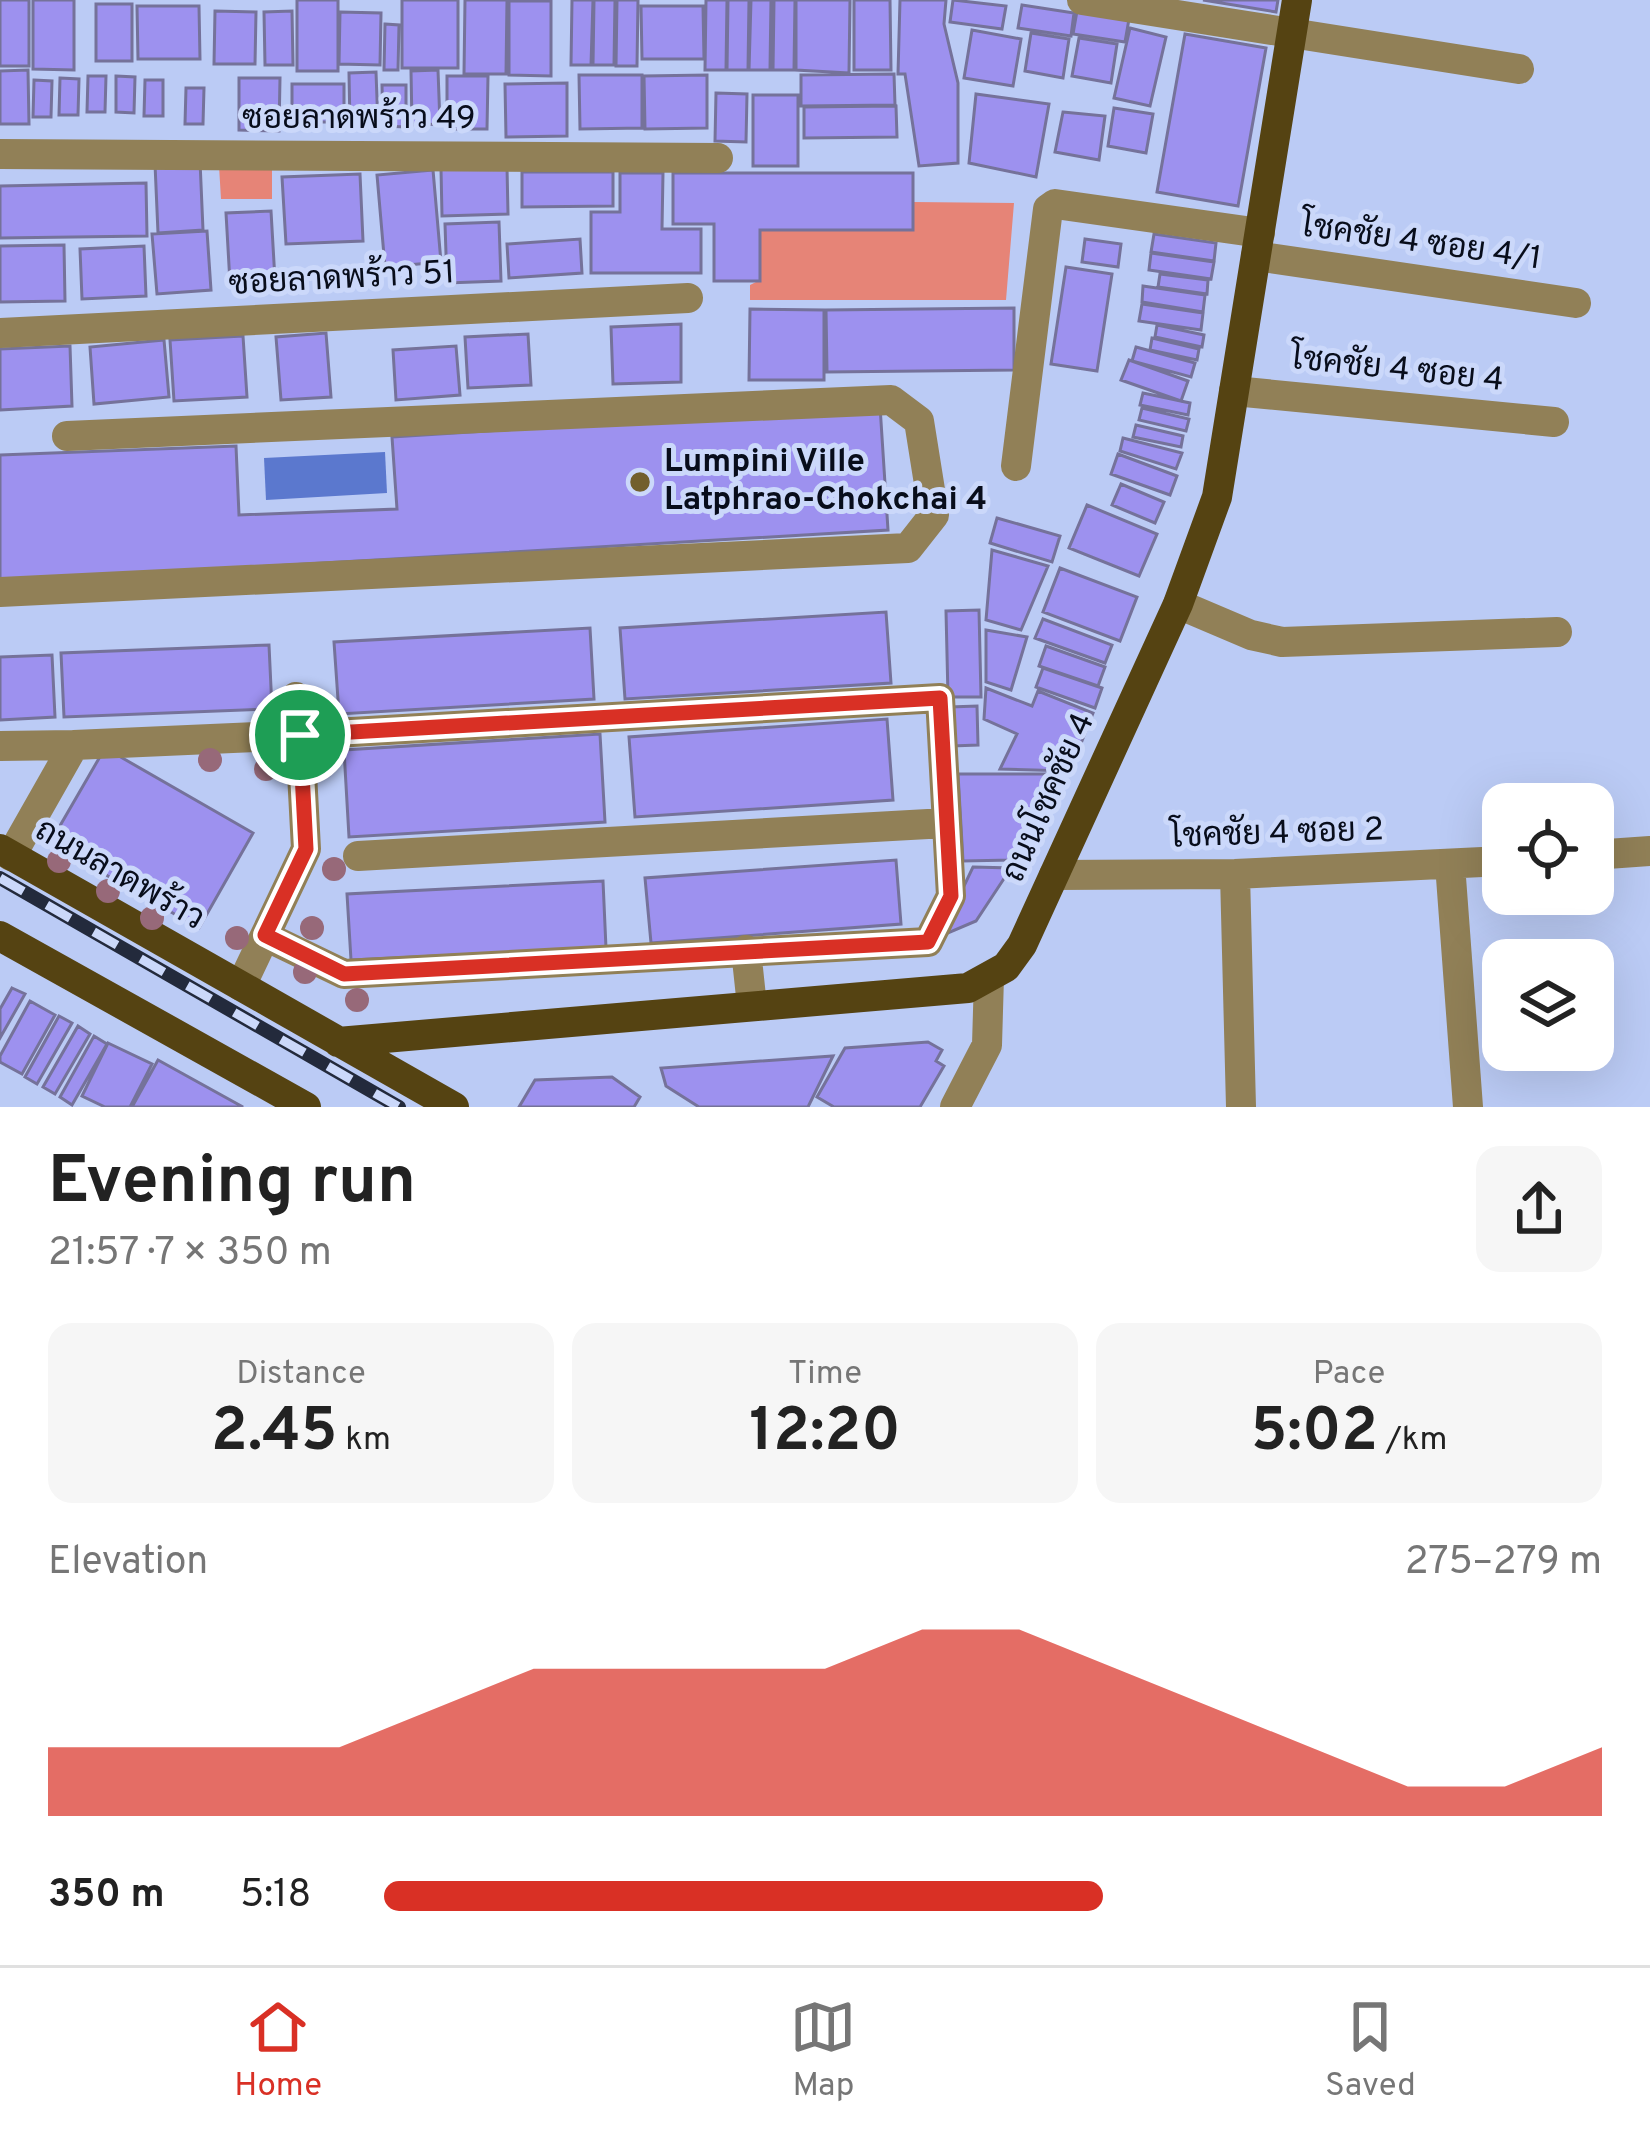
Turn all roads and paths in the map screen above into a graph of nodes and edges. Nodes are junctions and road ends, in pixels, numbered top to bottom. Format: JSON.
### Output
{"nodes":[{"id":1,"x":1082,"y":0,"type":"edge"},
{"id":2,"x":1297,"y":0,"type":"edge"},
{"id":3,"x":1291,"y":35,"type":"junction"},
{"id":4,"x":1519,"y":69,"type":"dead end"},
{"id":5,"x":0,"y":154,"type":"edge"},
{"id":6,"x":718,"y":158,"type":"dead end"},
{"id":7,"x":1258,"y":245,"type":"junction"},
{"id":8,"x":688,"y":298,"type":"dead end"},
{"id":9,"x":1576,"y":303,"type":"dead end"},
{"id":10,"x":0,"y":333,"type":"edge"},
{"id":11,"x":1234,"y":391,"type":"junction"},
{"id":12,"x":1554,"y":422,"type":"dead end"},
{"id":13,"x":67,"y":436,"type":"dead end"},
{"id":14,"x":1016,"y":466,"type":"dead end"},
{"id":15,"x":0,"y":592,"type":"edge"},
{"id":16,"x":1178,"y":604,"type":"junction"},
{"id":17,"x":1557,"y":632,"type":"dead end"},
{"id":18,"x":296,"y":697,"type":"dead end"},
{"id":19,"x":300,"y":735,"type":"junction"},
{"id":20,"x":74,"y":745,"type":"junction"},
{"id":21,"x":0,"y":746,"type":"edge"},
{"id":22,"x":946,"y":823,"type":"junction"},
{"id":23,"x":1650,"y":851,"type":"edge"},
{"id":24,"x":6,"y":853,"type":"edge"},
{"id":25,"x":1614,"y":854,"type":"edge"},
{"id":26,"x":358,"y":856,"type":"dead end"},
{"id":27,"x":1482,"y":862,"type":"edge"},
{"id":28,"x":1450,"y":864,"type":"junction"},
{"id":29,"x":1054,"y":874,"type":"junction"},
{"id":30,"x":1235,"y":874,"type":"junction"},
{"id":31,"x":265,"y":935,"type":"junction"},
{"id":32,"x":0,"y":936,"type":"edge"},
{"id":33,"x":746,"y":950,"type":"junction"},
{"id":34,"x":989,"y":977,"type":"junction"},
{"id":35,"x":241,"y":986,"type":"junction"},
{"id":36,"x":752,"y":1006,"type":"junction"},
{"id":37,"x":338,"y":1042,"type":"junction"},
{"id":38,"x":306,"y":1107,"type":"edge"},
{"id":39,"x":454,"y":1107,"type":"edge"},
{"id":40,"x":955,"y":1107,"type":"edge"},
{"id":41,"x":1241,"y":1107,"type":"edge"},
{"id":42,"x":1468,"y":1107,"type":"edge"}],
"edges":[{"from":1,"to":3,"type":"street"},
{"from":2,"to":3,"type":"main road","name":"ถนนโชคชัย 4"},
{"from":3,"to":4,"type":"street"},
{"from":3,"to":7,"type":"main road","name":"ถนนโชคชัย 4"},
{"from":5,"to":6,"type":"street","name":"ซอยลาดพร้าว 49"},
{"from":7,"to":9,"type":"street","name":"โชคชัย 4 ซอย 4/1"},
{"from":7,"to":11,"type":"main road","name":"ถนนโชคชัย 4"},
{"from":7,"to":14,"type":"street","name":"โชคชัย 4 ซอย 4/1"},
{"from":8,"to":10,"type":"street","name":"ซอยลาดพร้าว 51"},
{"from":11,"to":12,"type":"street","name":"โชคชัย 4 ซอย 4"},
{"from":11,"to":16,"type":"main road","name":"ถนนโชคชัย 4"},
{"from":13,"to":15,"type":"street"},
{"from":16,"to":17,"type":"street"},
{"from":16,"to":29,"type":"main road","name":"ถนนโชคชัย 4"},
{"from":18,"to":19,"type":"street"},
{"from":19,"to":20,"type":"street"},
{"from":19,"to":22,"type":"street"},
{"from":19,"to":31,"type":"street"},
{"from":20,"to":21,"type":"street"},
{"from":20,"to":24,"type":"street"},
{"from":22,"to":26,"type":"street"},
{"from":22,"to":33,"type":"street"},
{"from":23,"to":25,"type":"street"},
{"from":24,"to":35,"type":"main road","name":"ถนนลาดพร้าว"},
{"from":27,"to":28,"type":"street","name":"โชคชัย 4 ซอย 2"},
{"from":28,"to":30,"type":"street","name":"โชคชัย 4 ซอย 2"},
{"from":28,"to":42,"type":"street"},
{"from":29,"to":30,"type":"street","name":"โชคชัย 4 ซอย 2"},
{"from":29,"to":34,"type":"main road","name":"ถนนโชคชัย 4"},
{"from":30,"to":41,"type":"street"},
{"from":31,"to":33,"type":"street"},
{"from":31,"to":35,"type":"street"},
{"from":32,"to":38,"type":"main road"},
{"from":33,"to":36,"type":"street"},
{"from":34,"to":36,"type":"main road"},
{"from":34,"to":40,"type":"street"},
{"from":35,"to":37,"type":"main road","name":"ถนนลาดพร้าว"},
{"from":36,"to":37,"type":"main road"},
{"from":37,"to":39,"type":"main road","name":"ถนนลาดพร้าว"}]}
